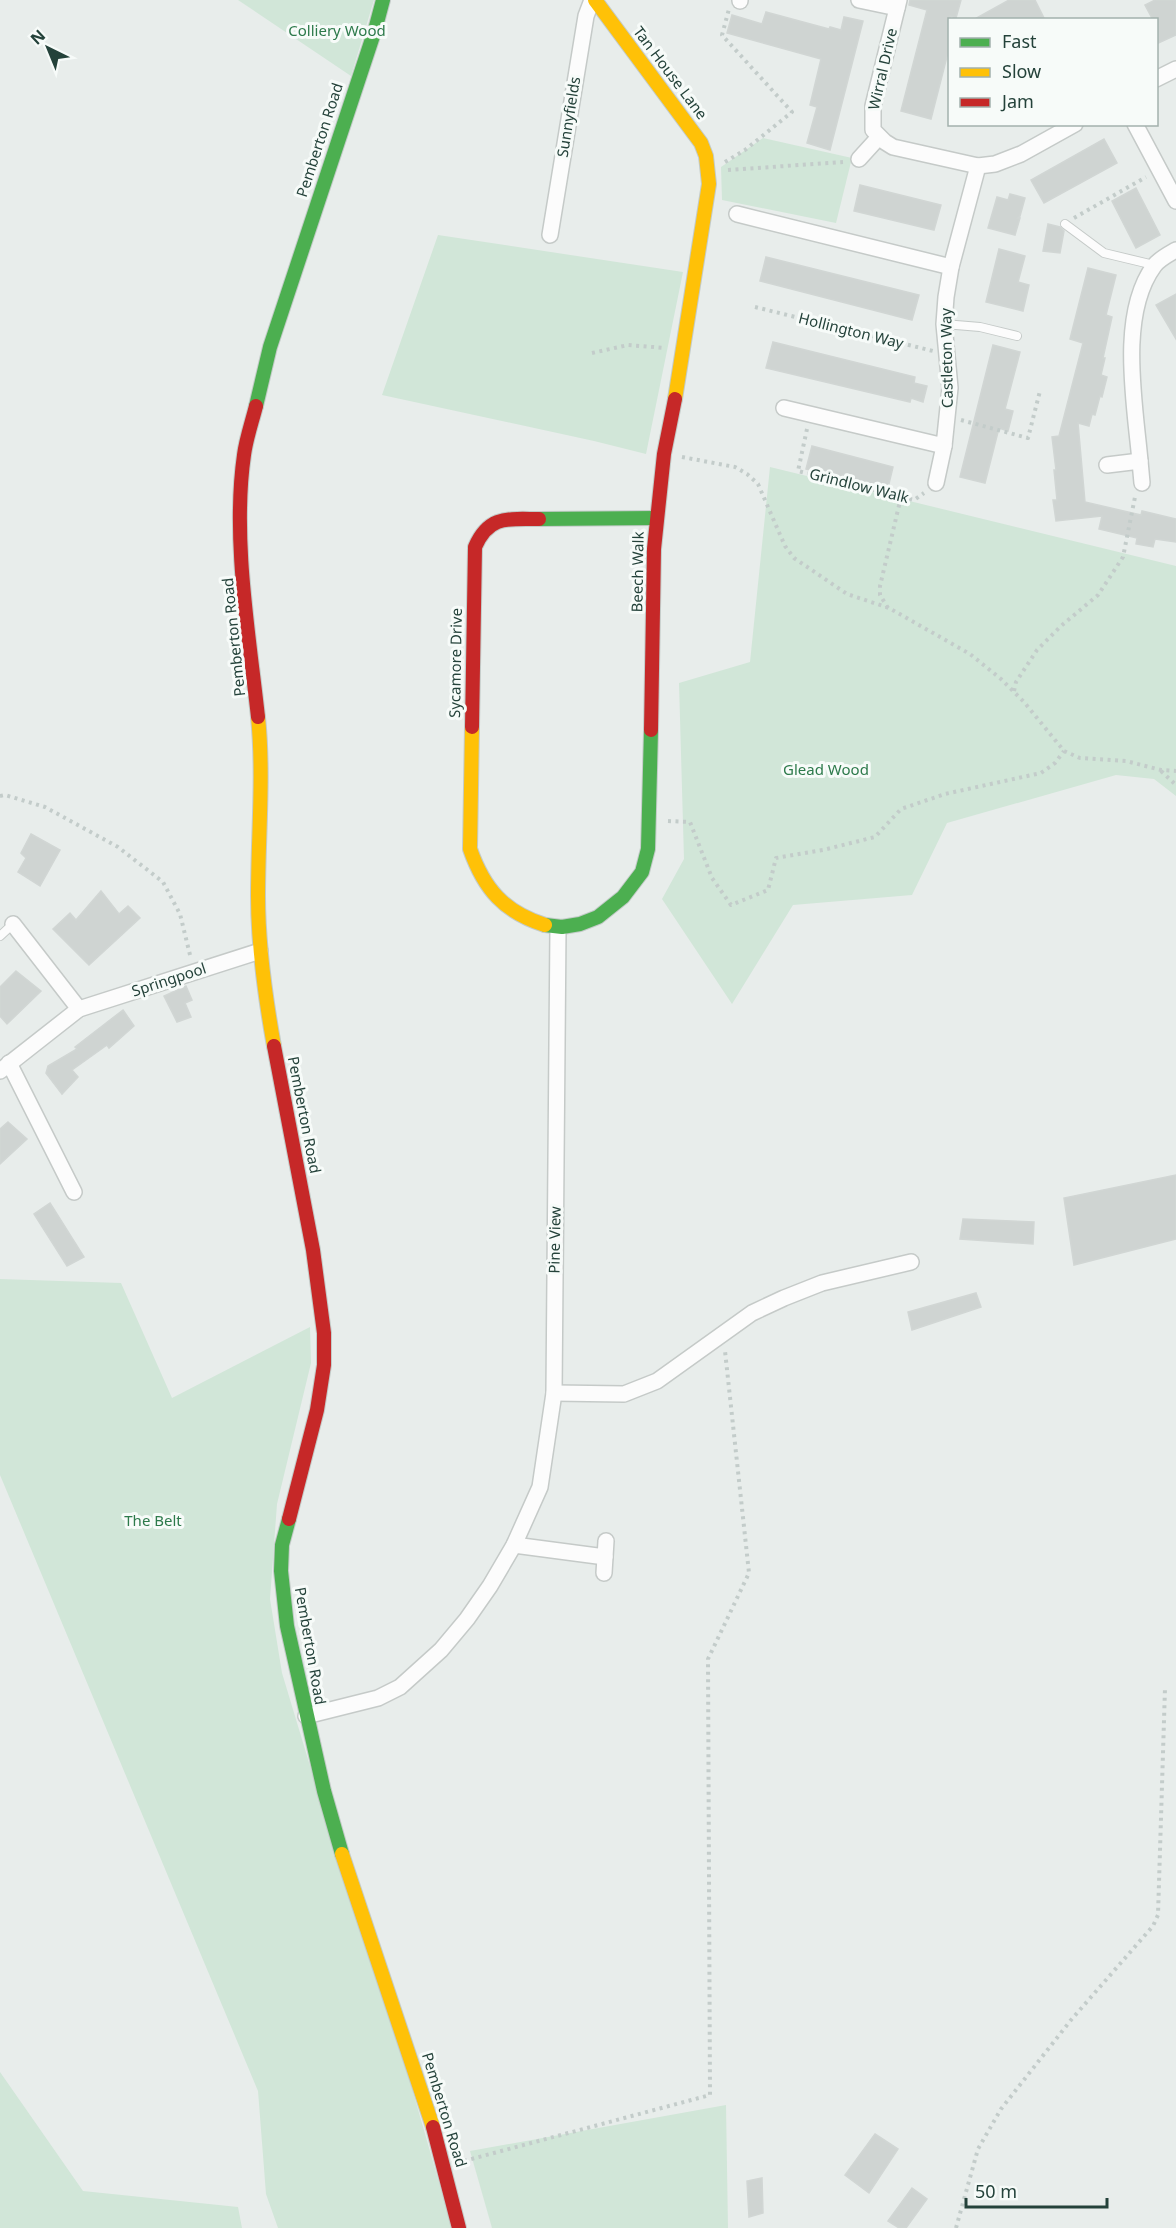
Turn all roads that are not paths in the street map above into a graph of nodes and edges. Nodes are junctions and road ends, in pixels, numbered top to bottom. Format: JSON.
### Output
{"nodes":[{"id":1,"x":383,"y":0,"type":"edge"},
{"id":2,"x":594,"y":0,"type":"edge"},
{"id":3,"x":859,"y":0,"type":"edge"},
{"id":4,"x":898,"y":4,"type":"edge"},
{"id":5,"x":1176,"y":69,"type":"edge"},
{"id":6,"x":1158,"y":78,"type":"edge"},
{"id":7,"x":1071,"y":126,"type":"edge"},
{"id":8,"x":1137,"y":126,"type":"edge"},
{"id":9,"x":879,"y":136,"type":"junction"},
{"id":10,"x":859,"y":159,"type":"road end"},
{"id":11,"x":978,"y":166,"type":"junction"},
{"id":12,"x":709,"y":171,"type":"joint"},
{"id":13,"x":1176,"y":201,"type":"edge"},
{"id":14,"x":737,"y":214,"type":"dead end"},
{"id":15,"x":1065,"y":224,"type":"road end"},
{"id":16,"x":550,"y":235,"type":"dead end"},
{"id":17,"x":1176,"y":250,"type":"edge"},
{"id":18,"x":1154,"y":265,"type":"junction"},
{"id":19,"x":951,"y":267,"type":"junction"},
{"id":20,"x":944,"y":324,"type":"junction"},
{"id":21,"x":1017,"y":336,"type":"dead end"},
{"id":22,"x":784,"y":408,"type":"dead end"},
{"id":23,"x":944,"y":446,"type":"junction"},
{"id":24,"x":1140,"y":461,"type":"junction"},
{"id":25,"x":1107,"y":465,"type":"dead end"},
{"id":26,"x":936,"y":483,"type":"road end"},
{"id":27,"x":1142,"y":483,"type":"road end"},
{"id":28,"x":656,"y":518,"type":"junction"},
{"id":29,"x":14,"y":924,"type":"joint"},
{"id":30,"x":558,"y":928,"type":"junction"},
{"id":31,"x":0,"y":936,"type":"edge"},
{"id":32,"x":260,"y":951,"type":"junction"},
{"id":33,"x":79,"y":1008,"type":"junction"},
{"id":34,"x":4,"y":1067,"type":"edge"},
{"id":35,"x":74,"y":1192,"type":"dead end"},
{"id":36,"x":911,"y":1262,"type":"dead end"},
{"id":37,"x":554,"y":1393,"type":"junction"},
{"id":38,"x":606,"y":1541,"type":"dead end"},
{"id":39,"x":514,"y":1545,"type":"junction"},
{"id":40,"x":306,"y":1716,"type":"junction"},
{"id":41,"x":459,"y":2228,"type":"edge"}],
"edges":[{"from":1,"to":32,"type":"main road","name":"Pemberton Road"},
{"from":2,"to":12,"type":"main road","name":"Tan House Lane"},
{"from":2,"to":16,"type":"street","name":"Sunnyfields"},
{"from":3,"to":4,"type":"street"},
{"from":4,"to":9,"type":"street","name":"Wirral Drive"},
{"from":5,"to":6,"type":"street"},
{"from":7,"to":11,"type":"street"},
{"from":8,"to":13,"type":"street"},
{"from":9,"to":10,"type":"street"},
{"from":9,"to":11,"type":"street"},
{"from":11,"to":19,"type":"street","name":"Castleton Way"},
{"from":12,"to":28,"type":"main road","name":"Beech Walk"},
{"from":14,"to":19,"type":"street"},
{"from":15,"to":18,"type":"lane"},
{"from":17,"to":18,"type":"street"},
{"from":18,"to":24,"type":"street"},
{"from":19,"to":20,"type":"street","name":"Castleton Way"},
{"from":20,"to":21,"type":"lane"},
{"from":20,"to":23,"type":"street","name":"Castleton Way"},
{"from":22,"to":23,"type":"street"},
{"from":23,"to":26,"type":"street","name":"Castleton Way"},
{"from":24,"to":25,"type":"street"},
{"from":24,"to":27,"type":"street"},
{"from":28,"to":30,"type":"main road","name":"Beech Walk"},
{"from":28,"to":30,"type":"main road","name":"Sycamore Drive"},
{"from":29,"to":31,"type":"lane"},
{"from":29,"to":33,"type":"street"},
{"from":30,"to":37,"type":"street","name":"Pine View"},
{"from":32,"to":33,"type":"street","name":"Springpool"},
{"from":32,"to":40,"type":"main road","name":"Pemberton Road"},
{"from":33,"to":34,"type":"street","name":"Springpool"},
{"from":34,"to":35,"type":"street","name":"Springpool"},
{"from":36,"to":37,"type":"street"},
{"from":37,"to":39,"type":"street","name":"Pine View"},
{"from":38,"to":39,"type":"street"},
{"from":39,"to":40,"type":"street","name":"Pine View"},
{"from":40,"to":41,"type":"main road","name":"Pemberton Road"}]}
